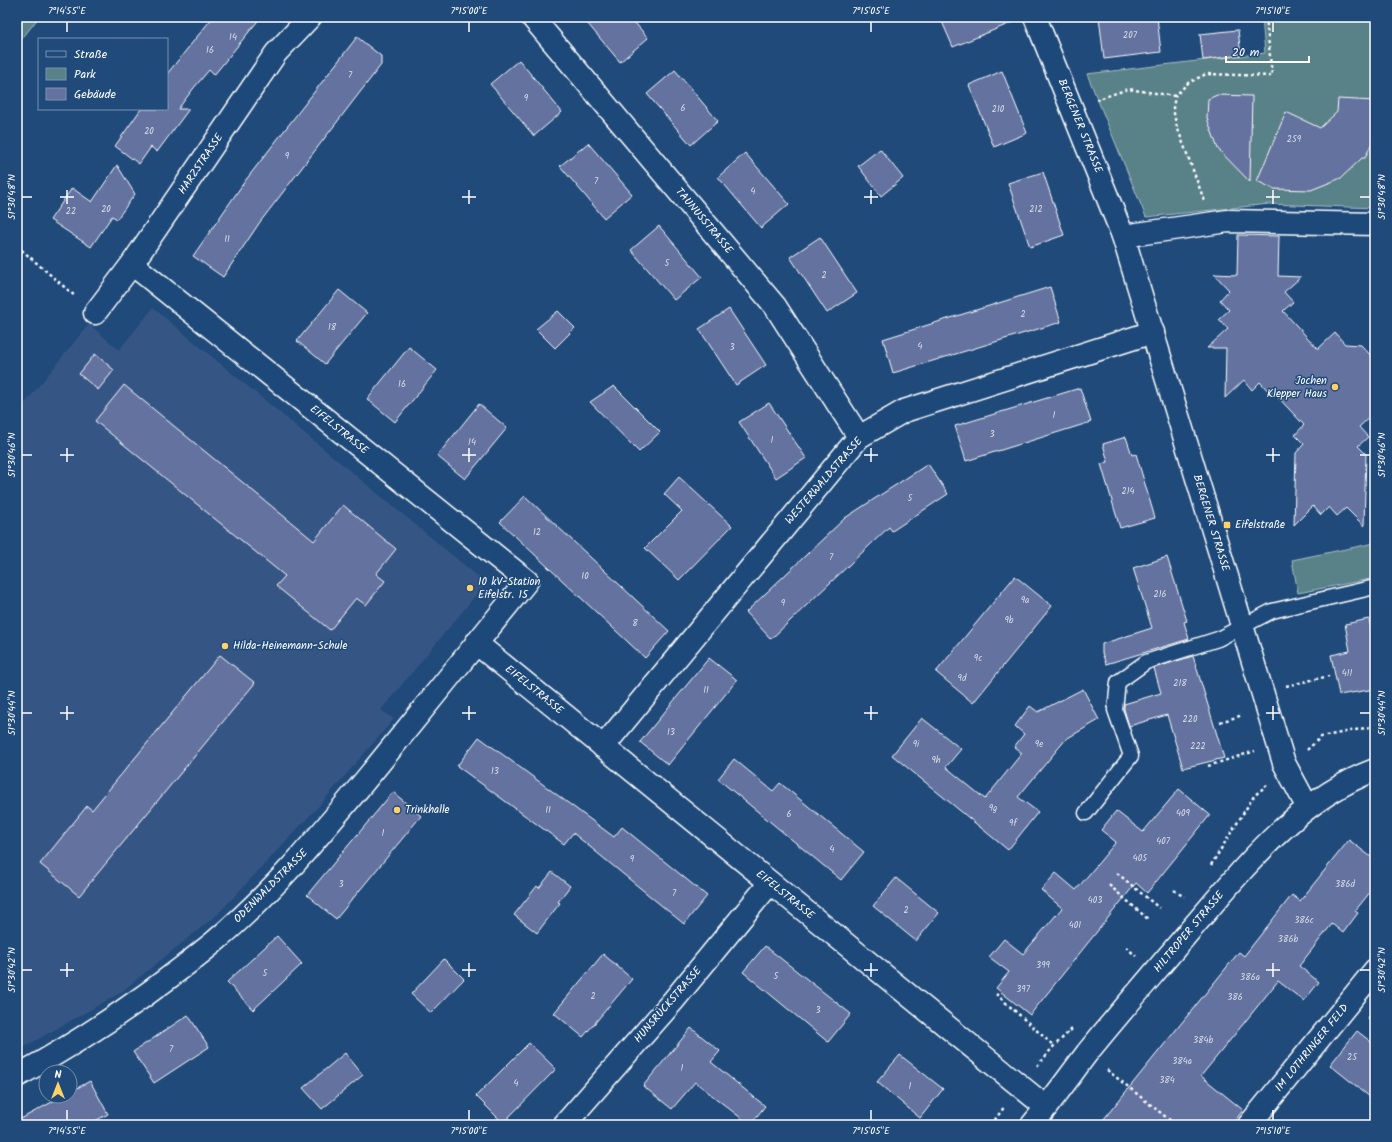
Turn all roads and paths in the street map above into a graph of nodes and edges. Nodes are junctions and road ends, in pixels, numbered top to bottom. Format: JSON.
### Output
{"nodes":[{"id":1,"x":24,"y":17,"type":"edge"},
{"id":2,"x":310,"y":17,"type":"edge"},
{"id":3,"x":532,"y":17,"type":"edge"},
{"id":4,"x":1035,"y":17,"type":"edge"},
{"id":5,"x":1266,"y":17,"type":"edge"},
{"id":6,"x":17,"y":26,"type":"edge"},
{"id":7,"x":1176,"y":96,"type":"junction"},
{"id":8,"x":1072,"y":108,"type":"junction"},
{"id":9,"x":1212,"y":223,"type":"junction"},
{"id":10,"x":1375,"y":224,"type":"edge"},
{"id":11,"x":1123,"y":236,"type":"junction"},
{"id":12,"x":17,"y":246,"type":"edge"},
{"id":13,"x":132,"y":264,"type":"junction"},
{"id":14,"x":95,"y":313,"type":"joint"},
{"id":15,"x":1153,"y":332,"type":"junction"},
{"id":16,"x":859,"y":437,"type":"junction"},
{"id":17,"x":1375,"y":587,"type":"edge"},
{"id":18,"x":1242,"y":626,"type":"junction"},
{"id":19,"x":476,"y":643,"type":"junction"},
{"id":20,"x":1329,"y":676,"type":"dead end"},
{"id":21,"x":1262,"y":692,"type":"junction"},
{"id":22,"x":1375,"y":726,"type":"edge"},
{"id":23,"x":1321,"y":737,"type":"dead end"},
{"id":24,"x":603,"y":747,"type":"junction"},
{"id":25,"x":1260,"y":749,"type":"dead end"},
{"id":26,"x":1208,"y":766,"type":"dead end"},
{"id":27,"x":1375,"y":770,"type":"edge"},
{"id":28,"x":1254,"y":796,"type":"dead end"},
{"id":29,"x":1307,"y":806,"type":"junction"},
{"id":30,"x":1086,"y":813,"type":"dead end"},
{"id":31,"x":1233,"y":829,"type":"dead end"},
{"id":32,"x":1117,"y":873,"type":"dead end"},
{"id":33,"x":770,"y":882,"type":"junction"},
{"id":34,"x":1109,"y":885,"type":"dead end"},
{"id":35,"x":1174,"y":890,"type":"dead end"},
{"id":36,"x":1185,"y":897,"type":"dead end"},
{"id":37,"x":1159,"y":908,"type":"dead end"},
{"id":38,"x":1149,"y":920,"type":"dead end"},
{"id":39,"x":1126,"y":948,"type":"dead end"},
{"id":40,"x":1137,"y":957,"type":"dead end"},
{"id":41,"x":1375,"y":970,"type":"edge"},
{"id":42,"x":996,"y":994,"type":"dead end"},
{"id":43,"x":1054,"y":1046,"type":"dead end"},
{"id":44,"x":1108,"y":1070,"type":"dead end"},
{"id":45,"x":17,"y":1076,"type":"edge"},
{"id":46,"x":1046,"y":1107,"type":"junction"},
{"id":47,"x":564,"y":1125,"type":"edge"},
{"id":48,"x":1032,"y":1125,"type":"edge"},
{"id":49,"x":1176,"y":1125,"type":"edge"},
{"id":50,"x":1249,"y":1125,"type":"edge"}],
"edges":[{"from":1,"to":6,"type":"path"},
{"from":2,"to":13,"type":"street","name":"HARZSTRASSE"},
{"from":3,"to":16,"type":"street","name":"TAUNUSSTRASSE"},
{"from":4,"to":8,"type":"street","name":"BERGENER STRASSE"},
{"from":5,"to":7,"type":"path"},
{"from":7,"to":8,"type":"path"},
{"from":7,"to":9,"type":"path"},
{"from":8,"to":11,"type":"street","name":"BERGENER STRASSE"},
{"from":9,"to":10,"type":"street"},
{"from":9,"to":11,"type":"street"},
{"from":11,"to":15,"type":"street","name":"BERGENER STRASSE"},
{"from":12,"to":14,"type":"path"},
{"from":13,"to":14,"type":"street","name":"HARZSTRASSE"},
{"from":13,"to":19,"type":"street","name":"EIFELSTRASSE"},
{"from":15,"to":16,"type":"street","name":"WESTERWALDSTRASSE"},
{"from":15,"to":18,"type":"street","name":"BERGENER STRASSE"},
{"from":16,"to":24,"type":"street","name":"WESTERWALDSTRASSE"},
{"from":17,"to":18,"type":"lane"},
{"from":18,"to":21,"type":"street","name":"BERGENER STRASSE"},
{"from":18,"to":30,"type":"lane"},
{"from":19,"to":24,"type":"street","name":"EIFELSTRASSE"},
{"from":19,"to":45,"type":"street","name":"ODENWALDSTRASSE"},
{"from":20,"to":21,"type":"path"},
{"from":21,"to":29,"type":"street","name":"BERGENER STRASSE"},
{"from":22,"to":23,"type":"path"},
{"from":24,"to":33,"type":"street","name":"EIFELSTRASSE"},
{"from":25,"to":26,"type":"path"},
{"from":27,"to":29,"type":"street","name":"HILTROPER STRASSE"},
{"from":28,"to":31,"type":"path"},
{"from":29,"to":46,"type":"street","name":"HILTROPER STRASSE"},
{"from":32,"to":37,"type":"path"},
{"from":33,"to":46,"type":"street","name":"EIFELSTRASSE"},
{"from":33,"to":47,"type":"street","name":"HUNSRÜCKSTRASSE"},
{"from":34,"to":38,"type":"path"},
{"from":35,"to":36,"type":"path"},
{"from":39,"to":40,"type":"path"},
{"from":41,"to":50,"type":"street","name":"IM LOTHRINGER FELD"},
{"from":42,"to":43,"type":"path"},
{"from":44,"to":49,"type":"path"},
{"from":46,"to":48,"type":"street","name":"HILTROPER STRASSE"}]}
